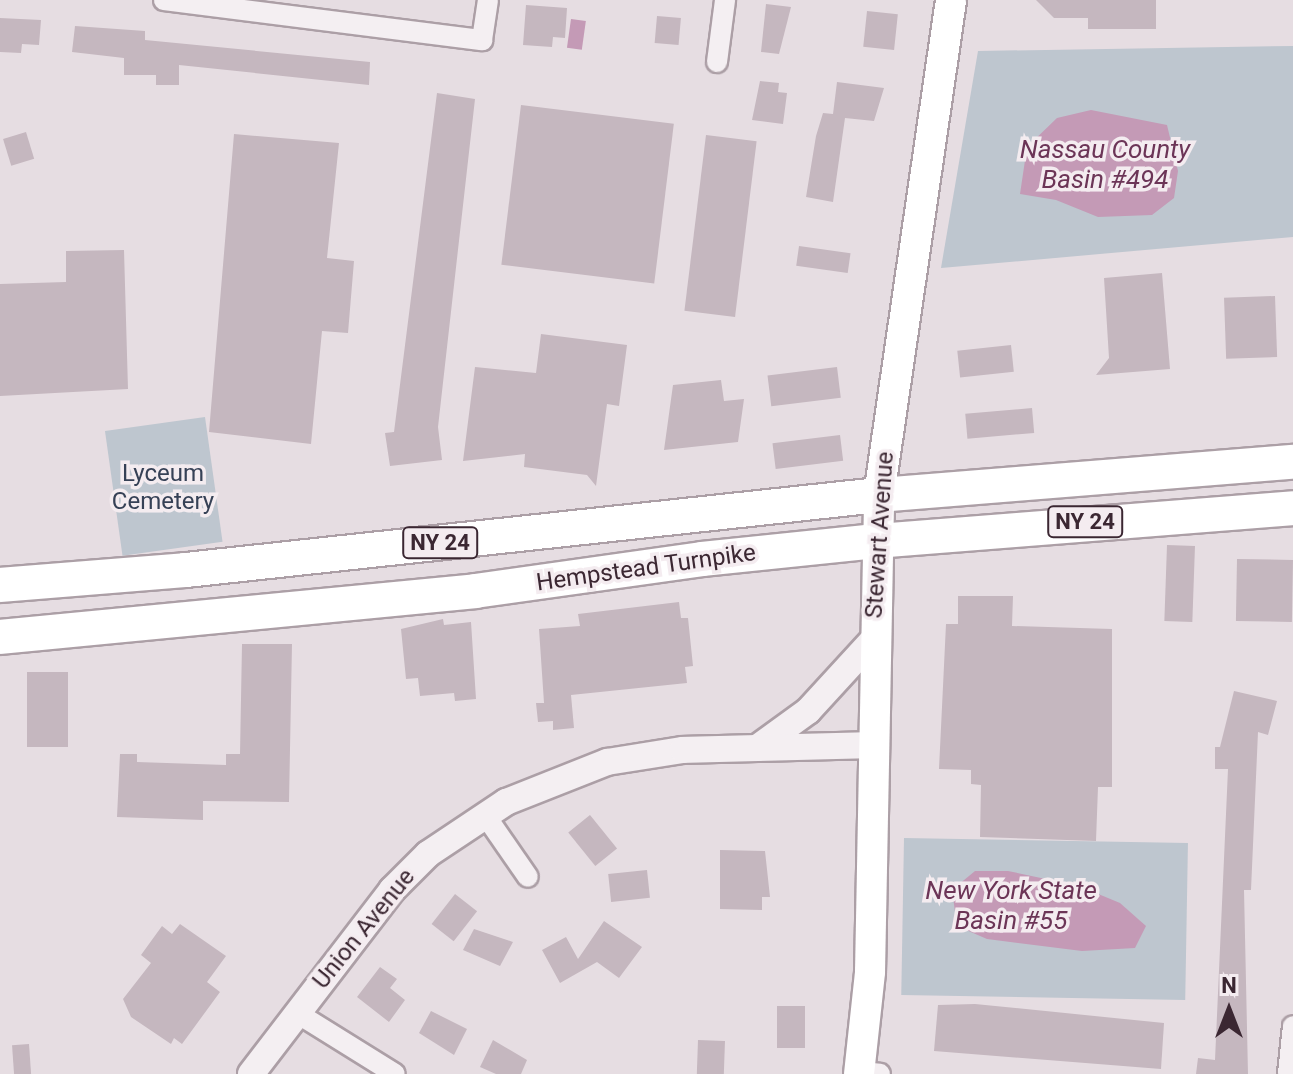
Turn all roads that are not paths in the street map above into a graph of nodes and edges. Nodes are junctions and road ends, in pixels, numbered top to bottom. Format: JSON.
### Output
{"nodes":[{"id":1,"x":164,"y":0,"type":"edge"},
{"id":2,"x":488,"y":0,"type":"edge"},
{"id":3,"x":725,"y":0,"type":"edge"},
{"id":4,"x":951,"y":0,"type":"edge"},
{"id":5,"x":717,"y":62,"type":"dead end"},
{"id":6,"x":1293,"y":462,"type":"edge"},
{"id":7,"x":879,"y":495,"type":"junction"},
{"id":8,"x":1293,"y":508,"type":"edge"},
{"id":9,"x":876,"y":541,"type":"junction"},
{"id":10,"x":0,"y":585,"type":"edge"},
{"id":11,"x":0,"y":637,"type":"edge"},
{"id":12,"x":873,"y":640,"type":"junction"},
{"id":13,"x":872,"y":745,"type":"junction"},
{"id":14,"x":757,"y":748,"type":"junction"},
{"id":15,"x":485,"y":815,"type":"junction"},
{"id":16,"x":528,"y":877,"type":"dead end"},
{"id":17,"x":297,"y":1013,"type":"junction"},
{"id":18,"x":1293,"y":1026,"type":"edge"},
{"id":19,"x":1290,"y":1072,"type":"edge"},
{"id":20,"x":866,"y":1073,"type":"edge"},
{"id":21,"x":251,"y":1074,"type":"edge"},
{"id":22,"x":395,"y":1074,"type":"edge"}],
"edges":[{"from":1,"to":2,"type":"street"},
{"from":3,"to":5,"type":"street"},
{"from":4,"to":7,"type":"main road","name":"Stewart Avenue"},
{"from":6,"to":7,"type":"main road","name":"Hempstead Turnpike","number":"NY 24"},
{"from":7,"to":9,"type":"main road","name":"Stewart Avenue"},
{"from":7,"to":10,"type":"main road","name":"Hempstead Turnpike","number":"NY 24"},
{"from":8,"to":9,"type":"main road","name":"Hempstead Turnpike","number":"NY 24"},
{"from":9,"to":11,"type":"main road","name":"Hempstead Turnpike","number":"NY 24"},
{"from":9,"to":12,"type":"main road","name":"Stewart Avenue"},
{"from":12,"to":13,"type":"main road","name":"Stewart Avenue"},
{"from":12,"to":14,"type":"street"},
{"from":13,"to":14,"type":"street","name":"Union Avenue"},
{"from":13,"to":20,"type":"main road","name":"Stewart Avenue"},
{"from":14,"to":15,"type":"street","name":"Union Avenue"},
{"from":15,"to":16,"type":"street"},
{"from":15,"to":17,"type":"street","name":"Union Avenue"},
{"from":17,"to":21,"type":"street","name":"Union Avenue"},
{"from":17,"to":22,"type":"street"},
{"from":18,"to":19,"type":"street"}]}
